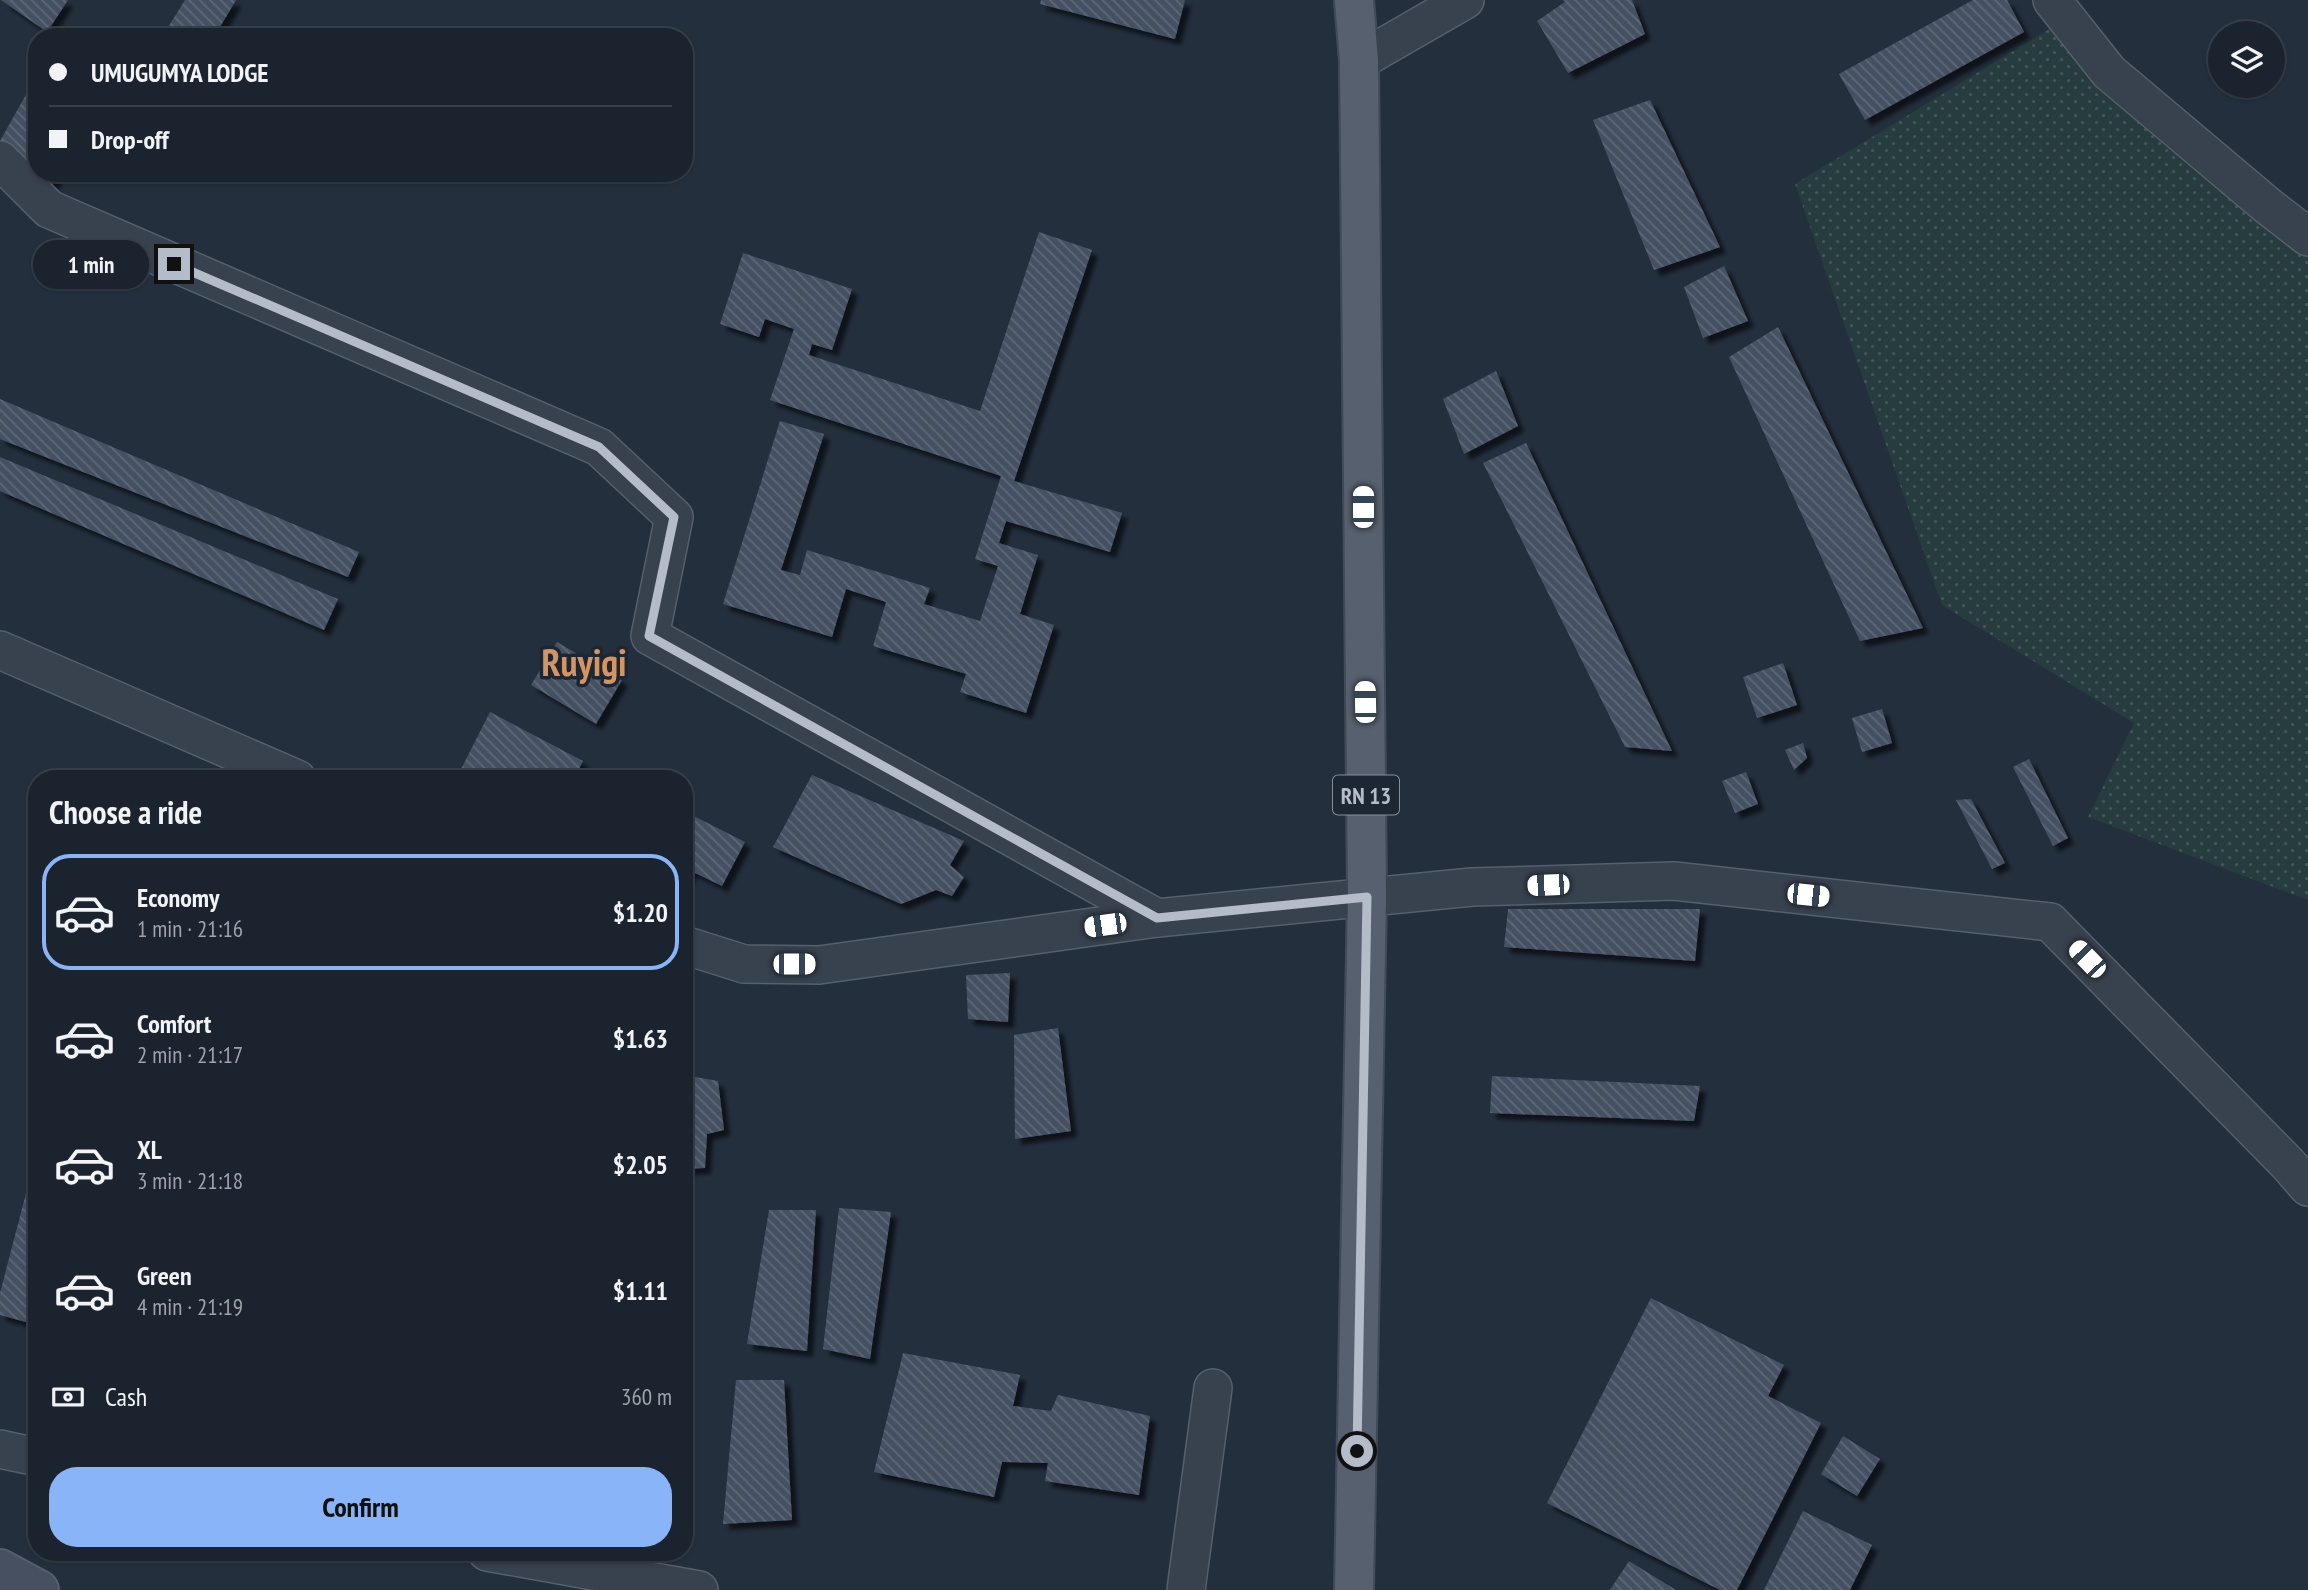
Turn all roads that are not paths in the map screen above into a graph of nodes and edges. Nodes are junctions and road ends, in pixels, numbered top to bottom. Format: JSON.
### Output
{"nodes":[{"id":1,"x":1354,"y":0,"type":"edge"},
{"id":2,"x":1465,"y":0,"type":"edge"},
{"id":3,"x":2052,"y":0,"type":"edge"},
{"id":4,"x":1359,"y":61,"type":"junction"},
{"id":5,"x":0,"y":160,"type":"edge"},
{"id":6,"x":2308,"y":237,"type":"edge"},
{"id":7,"x":0,"y":650,"type":"edge"},
{"id":8,"x":276,"y":770,"type":"edge"},
{"id":9,"x":1367,"y":897,"type":"junction"},
{"id":10,"x":1157,"y":918,"type":"junction"},
{"id":11,"x":693,"y":948,"type":"edge"},
{"id":12,"x":2308,"y":1187,"type":"edge"},
{"id":13,"x":1213,"y":1388,"type":"dead end"},
{"id":14,"x":0,"y":1449,"type":"edge"},
{"id":15,"x":28,"y":1455,"type":"edge"},
{"id":16,"x":538,"y":1561,"type":"edge"},
{"id":17,"x":0,"y":1569,"type":"edge"},
{"id":18,"x":39,"y":1590,"type":"edge"},
{"id":19,"x":699,"y":1590,"type":"edge"},
{"id":20,"x":1186,"y":1590,"type":"edge"},
{"id":21,"x":1354,"y":1590,"type":"edge"}],
"edges":[{"from":1,"to":4,"type":"main road","number":"RN 13"},
{"from":2,"to":4,"type":"street"},
{"from":3,"to":6,"type":"street"},
{"from":4,"to":9,"type":"main road","number":"RN 13"},
{"from":5,"to":10,"type":"street"},
{"from":7,"to":8,"type":"street"},
{"from":9,"to":10,"type":"street"},
{"from":9,"to":12,"type":"street"},
{"from":9,"to":21,"type":"main road","number":"RN 13"},
{"from":10,"to":11,"type":"street"},
{"from":13,"to":20,"type":"street"},
{"from":14,"to":15,"type":"street"},
{"from":16,"to":19,"type":"street"},
{"from":17,"to":18,"type":"main road"}]}
